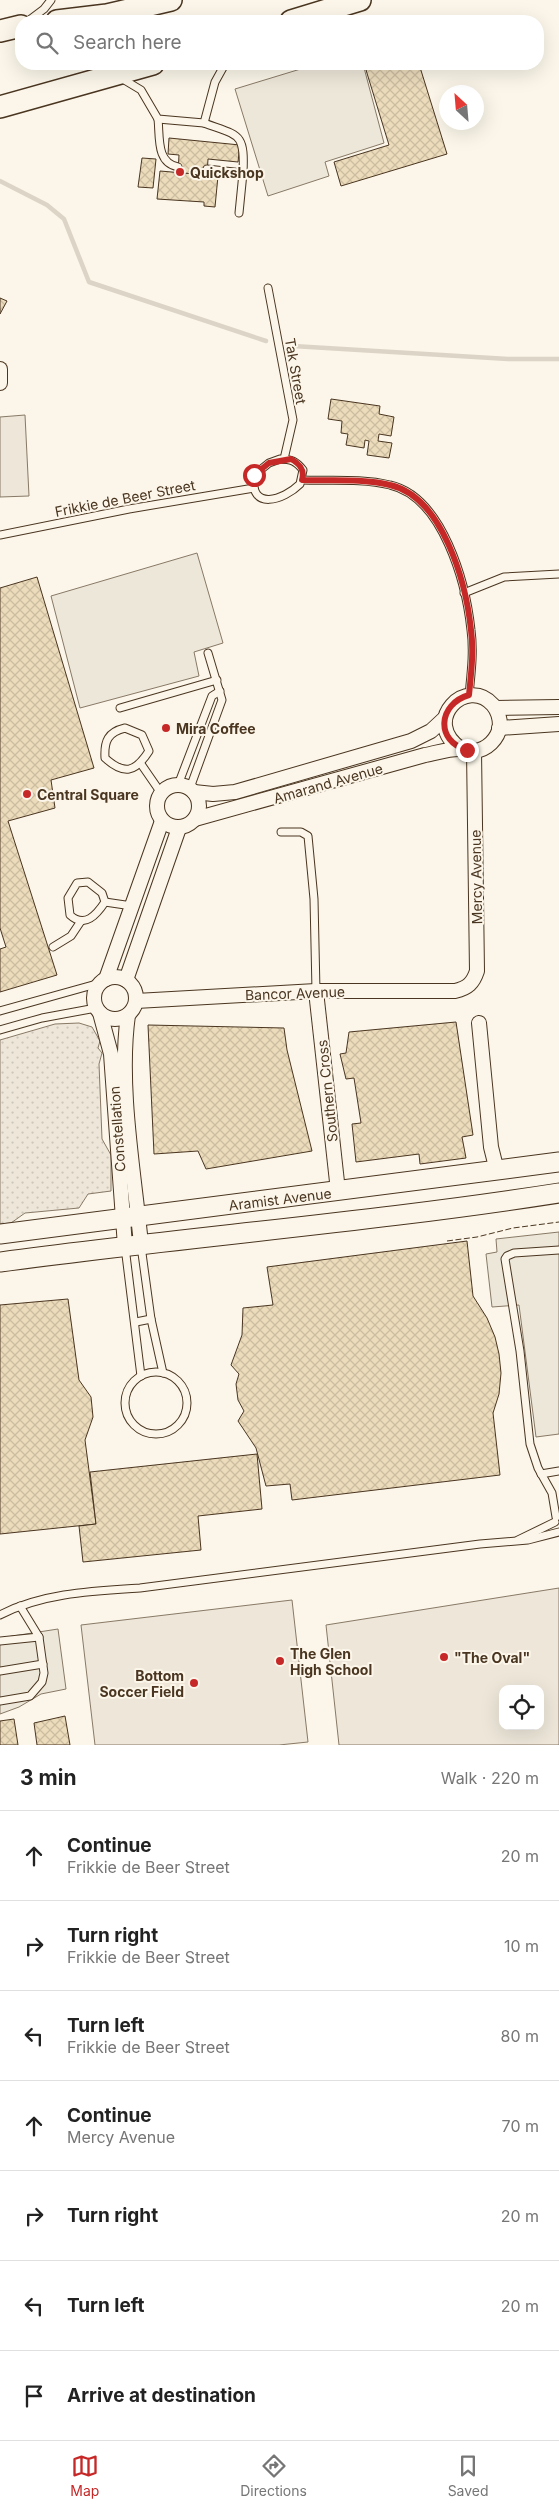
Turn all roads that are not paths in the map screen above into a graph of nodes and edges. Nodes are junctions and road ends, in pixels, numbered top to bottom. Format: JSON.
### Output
{"nodes":[{"id":1,"x":51,"y":0,"type":"edge"},
{"id":2,"x":171,"y":0,"type":"edge"},
{"id":3,"x":360,"y":0,"type":"edge"},
{"id":4,"x":36,"y":15,"type":"edge"},
{"id":5,"x":87,"y":15,"type":"edge"},
{"id":6,"x":311,"y":15,"type":"edge"},
{"id":7,"x":15,"y":27,"type":"edge"},
{"id":8,"x":0,"y":31,"type":"edge"},
{"id":9,"x":130,"y":70,"type":"edge"},
{"id":10,"x":222,"y":70,"type":"edge"},
{"id":11,"x":115,"y":74,"type":"junction"},
{"id":12,"x":0,"y":107,"type":"edge"},
{"id":13,"x":158,"y":119,"type":"junction"},
{"id":14,"x":204,"y":124,"type":"junction"},
{"id":15,"x":178,"y":167,"type":"dead end"},
{"id":16,"x":207,"y":169,"type":"dead end"},
{"id":17,"x":243,"y":173,"type":"junction"},
{"id":18,"x":239,"y":212,"type":"dead end"},
{"id":19,"x":268,"y":288,"type":"dead end"},
{"id":20,"x":0,"y":369,"type":"edge"},
{"id":21,"x":0,"y":383,"type":"edge"},
{"id":22,"x":284,"y":459,"type":"junction"},
{"id":23,"x":302,"y":480,"type":"junction"},
{"id":24,"x":254,"y":488,"type":"junction"},
{"id":25,"x":0,"y":535,"type":"edge"},
{"id":26,"x":559,"y":574,"type":"edge"},
{"id":27,"x":464,"y":594,"type":"junction"},
{"id":28,"x":208,"y":653,"type":"dead end"},
{"id":29,"x":217,"y":680,"type":"junction"},
{"id":30,"x":220,"y":690,"type":"junction"},
{"id":31,"x":469,"y":695,"type":"junction"},
{"id":32,"x":559,"y":707,"type":"edge"},
{"id":33,"x":120,"y":708,"type":"dead end"},
{"id":34,"x":496,"y":708,"type":"junction"},
{"id":35,"x":444,"y":718,"type":"junction"},
{"id":36,"x":559,"y":724,"type":"edge"},
{"id":37,"x":500,"y":728,"type":"junction"},
{"id":38,"x":467,"y":750,"type":"junction"},
{"id":39,"x":140,"y":764,"type":"junction"},
{"id":40,"x":187,"y":788,"type":"junction"},
{"id":41,"x":162,"y":793,"type":"junction"},
{"id":42,"x":195,"y":819,"type":"junction"},
{"id":43,"x":162,"y":821,"type":"junction"},
{"id":44,"x":179,"y":828,"type":"junction"},
{"id":45,"x":281,"y":832,"type":"dead end"},
{"id":46,"x":105,"y":902,"type":"junction"},
{"id":47,"x":132,"y":906,"type":"junction"},
{"id":48,"x":81,"y":921,"type":"junction"},
{"id":49,"x":53,"y":947,"type":"dead end"},
{"id":50,"x":126,"y":980,"type":"junction"},
{"id":51,"x":103,"y":981,"type":"junction"},
{"id":52,"x":316,"y":991,"type":"junction"},
{"id":53,"x":455,"y":991,"type":"joint"},
{"id":54,"x":136,"y":1001,"type":"junction"},
{"id":55,"x":0,"y":1011,"type":"edge"},
{"id":56,"x":98,"y":1011,"type":"junction"},
{"id":57,"x":128,"y":1015,"type":"junction"},
{"id":58,"x":479,"y":1023,"type":"dead end"},
{"id":59,"x":0,"y":1030,"type":"edge"},
{"id":60,"x":559,"y":1162,"type":"edge"},
{"id":61,"x":497,"y":1172,"type":"junction"},
{"id":62,"x":338,"y":1192,"type":"junction"},
{"id":63,"x":559,"y":1193,"type":"edge"},
{"id":64,"x":131,"y":1217,"type":"junction"},
{"id":65,"x":0,"y":1234,"type":"edge"},
{"id":66,"x":133,"y":1244,"type":"junction"},
{"id":67,"x":559,"y":1250,"type":"edge"},
{"id":68,"x":0,"y":1262,"type":"edge"},
{"id":69,"x":151,"y":1320,"type":"junction"},
{"id":70,"x":136,"y":1322,"type":"junction"},
{"id":71,"x":163,"y":1374,"type":"junction"},
{"id":72,"x":141,"y":1376,"type":"junction"},
{"id":73,"x":559,"y":1471,"type":"edge"},
{"id":74,"x":541,"y":1474,"type":"junction"},
{"id":75,"x":557,"y":1518,"type":"edge"},
{"id":76,"x":559,"y":1532,"type":"edge"},
{"id":77,"x":518,"y":1540,"type":"junction"},
{"id":78,"x":20,"y":1606,"type":"junction"},
{"id":79,"x":0,"y":1615,"type":"edge"},
{"id":80,"x":39,"y":1637,"type":"junction"},
{"id":81,"x":0,"y":1641,"type":"edge"},
{"id":82,"x":43,"y":1664,"type":"junction"},
{"id":83,"x":0,"y":1670,"type":"edge"},
{"id":84,"x":0,"y":1701,"type":"edge"}],
"edges":[{"from":1,"to":4,"type":"lane"},
{"from":2,"to":5,"type":"main road"},
{"from":3,"to":6,"type":"main road"},
{"from":7,"to":8,"type":"main road"},
{"from":9,"to":11,"type":"main road"},
{"from":10,"to":14,"type":"lane"},
{"from":11,"to":12,"type":"main road"},
{"from":11,"to":13,"type":"lane"},
{"from":13,"to":14,"type":"lane"},
{"from":13,"to":15,"type":"lane"},
{"from":14,"to":17,"type":"lane"},
{"from":16,"to":17,"type":"lane"},
{"from":17,"to":18,"type":"lane"},
{"from":19,"to":22,"type":"lane","name":"Tak Street"},
{"from":20,"to":21,"type":"street"},
{"from":22,"to":23,"type":"lane"},
{"from":22,"to":24,"type":"lane"},
{"from":23,"to":24,"type":"lane"},
{"from":23,"to":27,"type":"lane"},
{"from":24,"to":25,"type":"lane","name":"Frikkie de Beer Street"},
{"from":26,"to":27,"type":"lane"},
{"from":27,"to":31,"type":"lane"},
{"from":28,"to":29,"type":"lane"},
{"from":29,"to":30,"type":"lane"},
{"from":29,"to":33,"type":"lane"},
{"from":30,"to":40,"type":"lane"},
{"from":30,"to":40,"type":"lane"},
{"from":31,"to":34,"type":"street"},
{"from":31,"to":35,"type":"street"},
{"from":32,"to":34,"type":"street"},
{"from":34,"to":37,"type":"street"},
{"from":35,"to":38,"type":"street"},
{"from":35,"to":40,"type":"street","name":"Amarand Avenue"},
{"from":36,"to":37,"type":"street"},
{"from":37,"to":38,"type":"street"},
{"from":38,"to":42,"type":"street","name":"Amarand Avenue"},
{"from":38,"to":53,"type":"street","name":"Mercy Avenue"},
{"from":39,"to":39,"type":"lane"},
{"from":39,"to":41,"type":"lane"},
{"from":40,"to":41,"type":"street"},
{"from":40,"to":42,"type":"street"},
{"from":41,"to":43,"type":"street"},
{"from":42,"to":44,"type":"street"},
{"from":43,"to":44,"type":"street"},
{"from":43,"to":47,"type":"street"},
{"from":44,"to":50,"type":"street"},
{"from":45,"to":52,"type":"lane"},
{"from":46,"to":47,"type":"lane"},
{"from":46,"to":48,"type":"lane"},
{"from":46,"to":48,"type":"lane"},
{"from":47,"to":51,"type":"street"},
{"from":48,"to":49,"type":"lane"},
{"from":50,"to":51,"type":"street"},
{"from":50,"to":54,"type":"street"},
{"from":51,"to":55,"type":"lane"},
{"from":51,"to":56,"type":"street"},
{"from":52,"to":53,"type":"street","name":"Bancor Avenue"},
{"from":52,"to":54,"type":"street","name":"Bancor Avenue"},
{"from":52,"to":62,"type":"street","name":"Southern Cross"},
{"from":54,"to":57,"type":"street"},
{"from":56,"to":57,"type":"street"},
{"from":56,"to":59,"type":"lane"},
{"from":56,"to":64,"type":"street","name":"Constellation"},
{"from":57,"to":64,"type":"street","name":"Constellation"},
{"from":58,"to":61,"type":"street"},
{"from":60,"to":61,"type":"street","name":"Aramist Avenue"},
{"from":61,"to":62,"type":"street","name":"Aramist Avenue"},
{"from":62,"to":64,"type":"street","name":"Aramist Avenue"},
{"from":63,"to":66,"type":"street","name":"Aramist Avenue"},
{"from":64,"to":65,"type":"street","name":"Aramist Avenue"},
{"from":64,"to":66,"type":"street","name":"Constellation"},
{"from":66,"to":68,"type":"street","name":"Aramist Avenue"},
{"from":66,"to":69,"type":"lane"},
{"from":66,"to":70,"type":"lane"},
{"from":67,"to":74,"type":"lane"},
{"from":69,"to":70,"type":"lane"},
{"from":69,"to":71,"type":"lane"},
{"from":70,"to":72,"type":"lane"},
{"from":71,"to":72,"type":"lane"},
{"from":71,"to":72,"type":"lane"},
{"from":73,"to":74,"type":"lane"},
{"from":74,"to":75,"type":"lane"},
{"from":75,"to":76,"type":"lane"},
{"from":75,"to":77,"type":"lane"},
{"from":76,"to":77,"type":"lane"},
{"from":77,"to":78,"type":"lane"},
{"from":78,"to":79,"type":"lane"},
{"from":78,"to":80,"type":"lane"},
{"from":80,"to":81,"type":"lane"},
{"from":80,"to":82,"type":"lane"},
{"from":82,"to":83,"type":"lane"},
{"from":82,"to":84,"type":"lane"}]}
